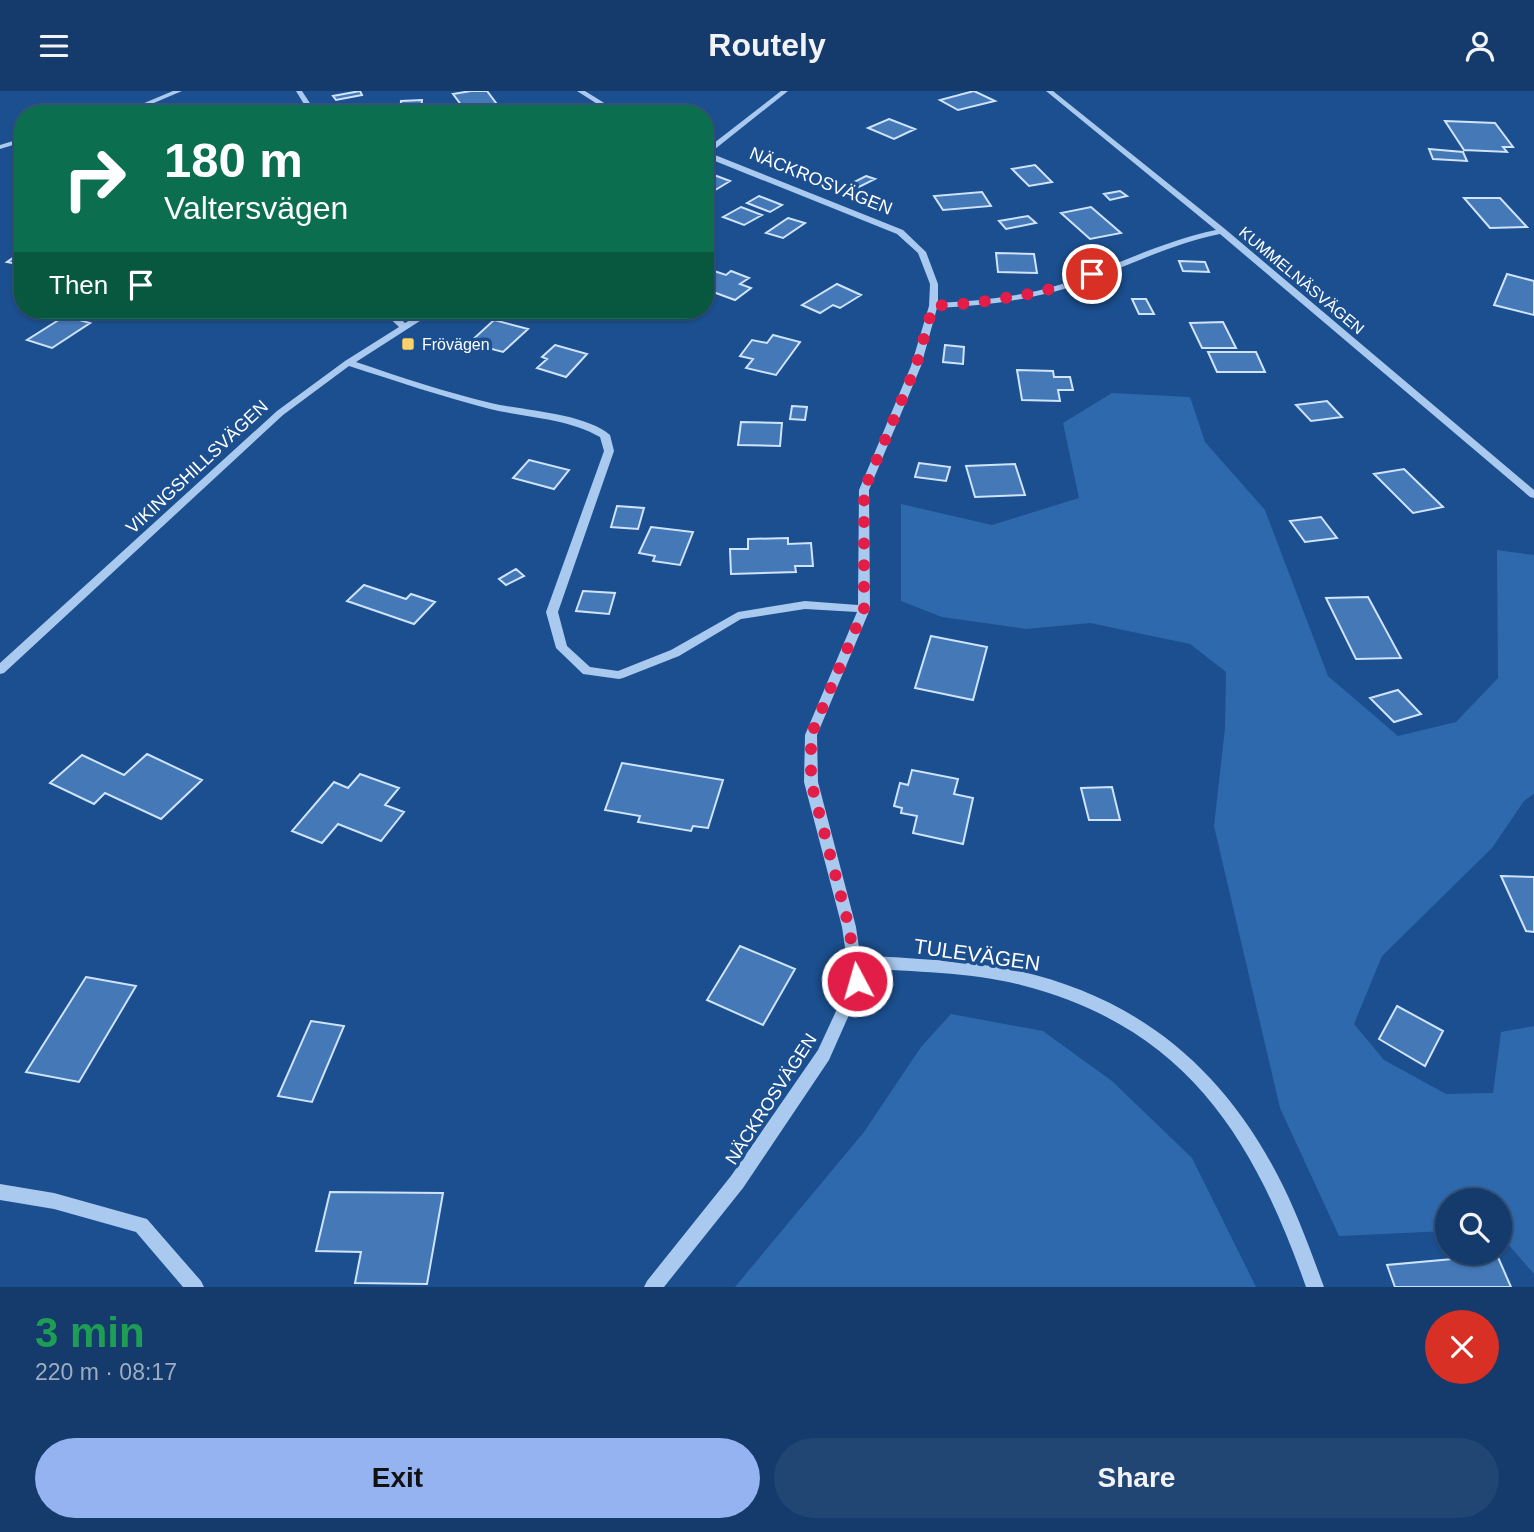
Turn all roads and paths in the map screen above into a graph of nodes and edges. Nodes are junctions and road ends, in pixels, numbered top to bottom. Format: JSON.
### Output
{"nodes":[{"id":1,"x":179,"y":91,"type":"edge"},
{"id":2,"x":580,"y":91,"type":"edge"},
{"id":3,"x":785,"y":91,"type":"edge"},
{"id":4,"x":1049,"y":91,"type":"edge"},
{"id":5,"x":144,"y":105,"type":"edge"},
{"id":6,"x":604,"y":105,"type":"edge"},
{"id":7,"x":714,"y":147,"type":"edge"},
{"id":8,"x":714,"y":158,"type":"edge"},
{"id":9,"x":1222,"y":231,"type":"junction"},
{"id":10,"x":933,"y":306,"type":"junction"},
{"id":11,"x":395,"y":319,"type":"edge"},
{"id":12,"x":418,"y":319,"type":"edge"},
{"id":13,"x":404,"y":327,"type":"junction"},
{"id":14,"x":348,"y":363,"type":"junction"},
{"id":15,"x":1534,"y":495,"type":"edge"},
{"id":16,"x":864,"y":609,"type":"junction"},
{"id":17,"x":0,"y":670,"type":"edge"},
{"id":18,"x":856,"y":961,"type":"junction"},
{"id":19,"x":0,"y":1192,"type":"edge"},
{"id":20,"x":195,"y":1287,"type":"edge"},
{"id":21,"x":653,"y":1287,"type":"edge"},
{"id":22,"x":1315,"y":1287,"type":"edge"}],
"edges":[{"from":1,"to":5,"type":"street"},
{"from":2,"to":6,"type":"street"},
{"from":3,"to":7,"type":"street"},
{"from":4,"to":9,"type":"street","name":"KUMMELNÄSVÄGEN"},
{"from":8,"to":10,"type":"street","name":"NÄCKROSVÄGEN"},
{"from":9,"to":10,"type":"street"},
{"from":9,"to":15,"type":"street","name":"KUMMELNÄSVÄGEN"},
{"from":10,"to":16,"type":"street","name":"NÄCKROSVÄGEN"},
{"from":11,"to":13,"type":"street"},
{"from":12,"to":13,"type":"street","name":"VIKINGSHILLSVÄGEN"},
{"from":13,"to":14,"type":"street","name":"VIKINGSHILLSVÄGEN"},
{"from":14,"to":16,"type":"street"},
{"from":14,"to":17,"type":"street","name":"VIKINGSHILLSVÄGEN"},
{"from":16,"to":18,"type":"street","name":"NÄCKROSVÄGEN"},
{"from":18,"to":21,"type":"street","name":"NÄCKROSVÄGEN"},
{"from":18,"to":22,"type":"street","name":"TULEVÄGEN"},
{"from":19,"to":20,"type":"street"}]}
